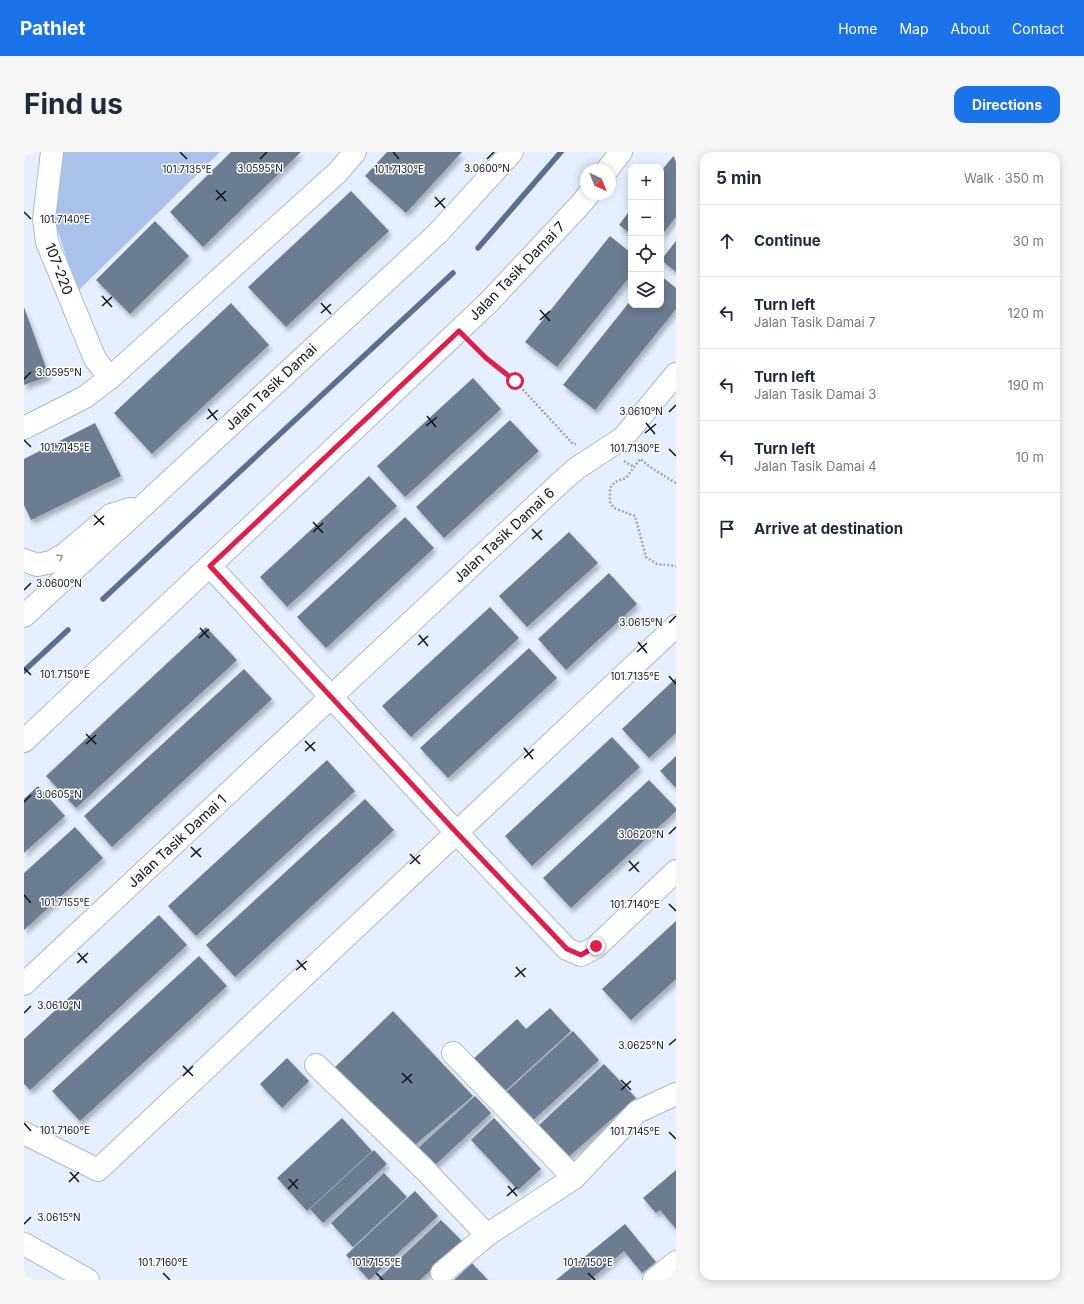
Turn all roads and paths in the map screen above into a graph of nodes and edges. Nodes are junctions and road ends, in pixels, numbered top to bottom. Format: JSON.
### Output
{"nodes":[{"id":1,"x":52,"y":152,"type":"edge"},
{"id":2,"x":355,"y":152,"type":"edge"},
{"id":3,"x":512,"y":152,"type":"edge"},
{"id":4,"x":621,"y":152,"type":"edge"},
{"id":5,"x":612,"y":164,"type":"edge"},
{"id":6,"x":584,"y":200,"type":"edge"},
{"id":7,"x":459,"y":331,"type":"junction"},
{"id":8,"x":676,"y":374,"type":"edge"},
{"id":9,"x":110,"y":378,"type":"junction"},
{"id":10,"x":24,"y":428,"type":"edge"},
{"id":11,"x":597,"y":456,"type":"junction"},
{"id":12,"x":622,"y":459,"type":"dead end"},
{"id":13,"x":634,"y":467,"type":"junction"},
{"id":14,"x":676,"y":483,"type":"edge"},
{"id":15,"x":142,"y":506,"type":"junction"},
{"id":16,"x":24,"y":560,"type":"edge"},
{"id":17,"x":24,"y":566,"type":"edge"},
{"id":18,"x":210,"y":566,"type":"junction"},
{"id":19,"x":676,"y":566,"type":"edge"},
{"id":20,"x":50,"y":592,"type":"junction"},
{"id":21,"x":25,"y":613,"type":"edge"},
{"id":22,"x":676,"y":626,"type":"edge"},
{"id":23,"x":331,"y":697,"type":"junction"},
{"id":24,"x":24,"y":741,"type":"edge"},
{"id":25,"x":456,"y":832,"type":"junction"},
{"id":26,"x":676,"y":871,"type":"edge"},
{"id":27,"x":24,"y":984,"type":"edge"},
{"id":28,"x":454,"y":1053,"type":"dead end"},
{"id":29,"x":316,"y":1065,"type":"dead end"},
{"id":30,"x":676,"y":1094,"type":"edge"},
{"id":31,"x":24,"y":1133,"type":"edge"},
{"id":32,"x":574,"y":1178,"type":"junction"},
{"id":33,"x":487,"y":1235,"type":"junction"},
{"id":34,"x":24,"y":1244,"type":"edge"},
{"id":35,"x":676,"y":1262,"type":"edge"},
{"id":36,"x":442,"y":1273,"type":"dead end"},
{"id":37,"x":88,"y":1280,"type":"edge"},
{"id":38,"x":654,"y":1280,"type":"edge"}],
"edges":[{"from":1,"to":9,"type":"street","name":"107-220"},
{"from":2,"to":9,"type":"street"},
{"from":3,"to":15,"type":"street","name":"Jalan Tasik Damai"},
{"from":4,"to":5,"type":"street"},
{"from":6,"to":7,"type":"street","name":"Jalan Tasik Damai 7"},
{"from":7,"to":11,"type":"path"},
{"from":7,"to":18,"type":"street","name":"Jalan Tasik Damai 7"},
{"from":8,"to":11,"type":"street","name":"Jalan Tasik Damai 6"},
{"from":9,"to":10,"type":"street"},
{"from":11,"to":23,"type":"street","name":"Jalan Tasik Damai 6"},
{"from":12,"to":13,"type":"path"},
{"from":13,"to":14,"type":"path"},
{"from":13,"to":19,"type":"path"},
{"from":16,"to":15,"type":"street","one_way":true},
{"from":15,"to":20,"type":"street","name":"Jalan Tasik Damai"},
{"from":17,"to":20,"type":"street"},
{"from":18,"to":23,"type":"street"},
{"from":18,"to":24,"type":"street","name":"Jalan Tasik Damai 7"},
{"from":20,"to":21,"type":"street","name":"Jalan Tasik Damai"},
{"from":22,"to":25,"type":"street"},
{"from":23,"to":25,"type":"street"},
{"from":23,"to":27,"type":"street","name":"Jalan Tasik Damai 1"},
{"from":25,"to":26,"type":"street"},
{"from":25,"to":31,"type":"street"},
{"from":28,"to":32,"type":"street"},
{"from":29,"to":33,"type":"street"},
{"from":30,"to":32,"type":"street"},
{"from":32,"to":33,"type":"street"},
{"from":33,"to":36,"type":"street"},
{"from":34,"to":37,"type":"street"},
{"from":35,"to":38,"type":"street"}]}
